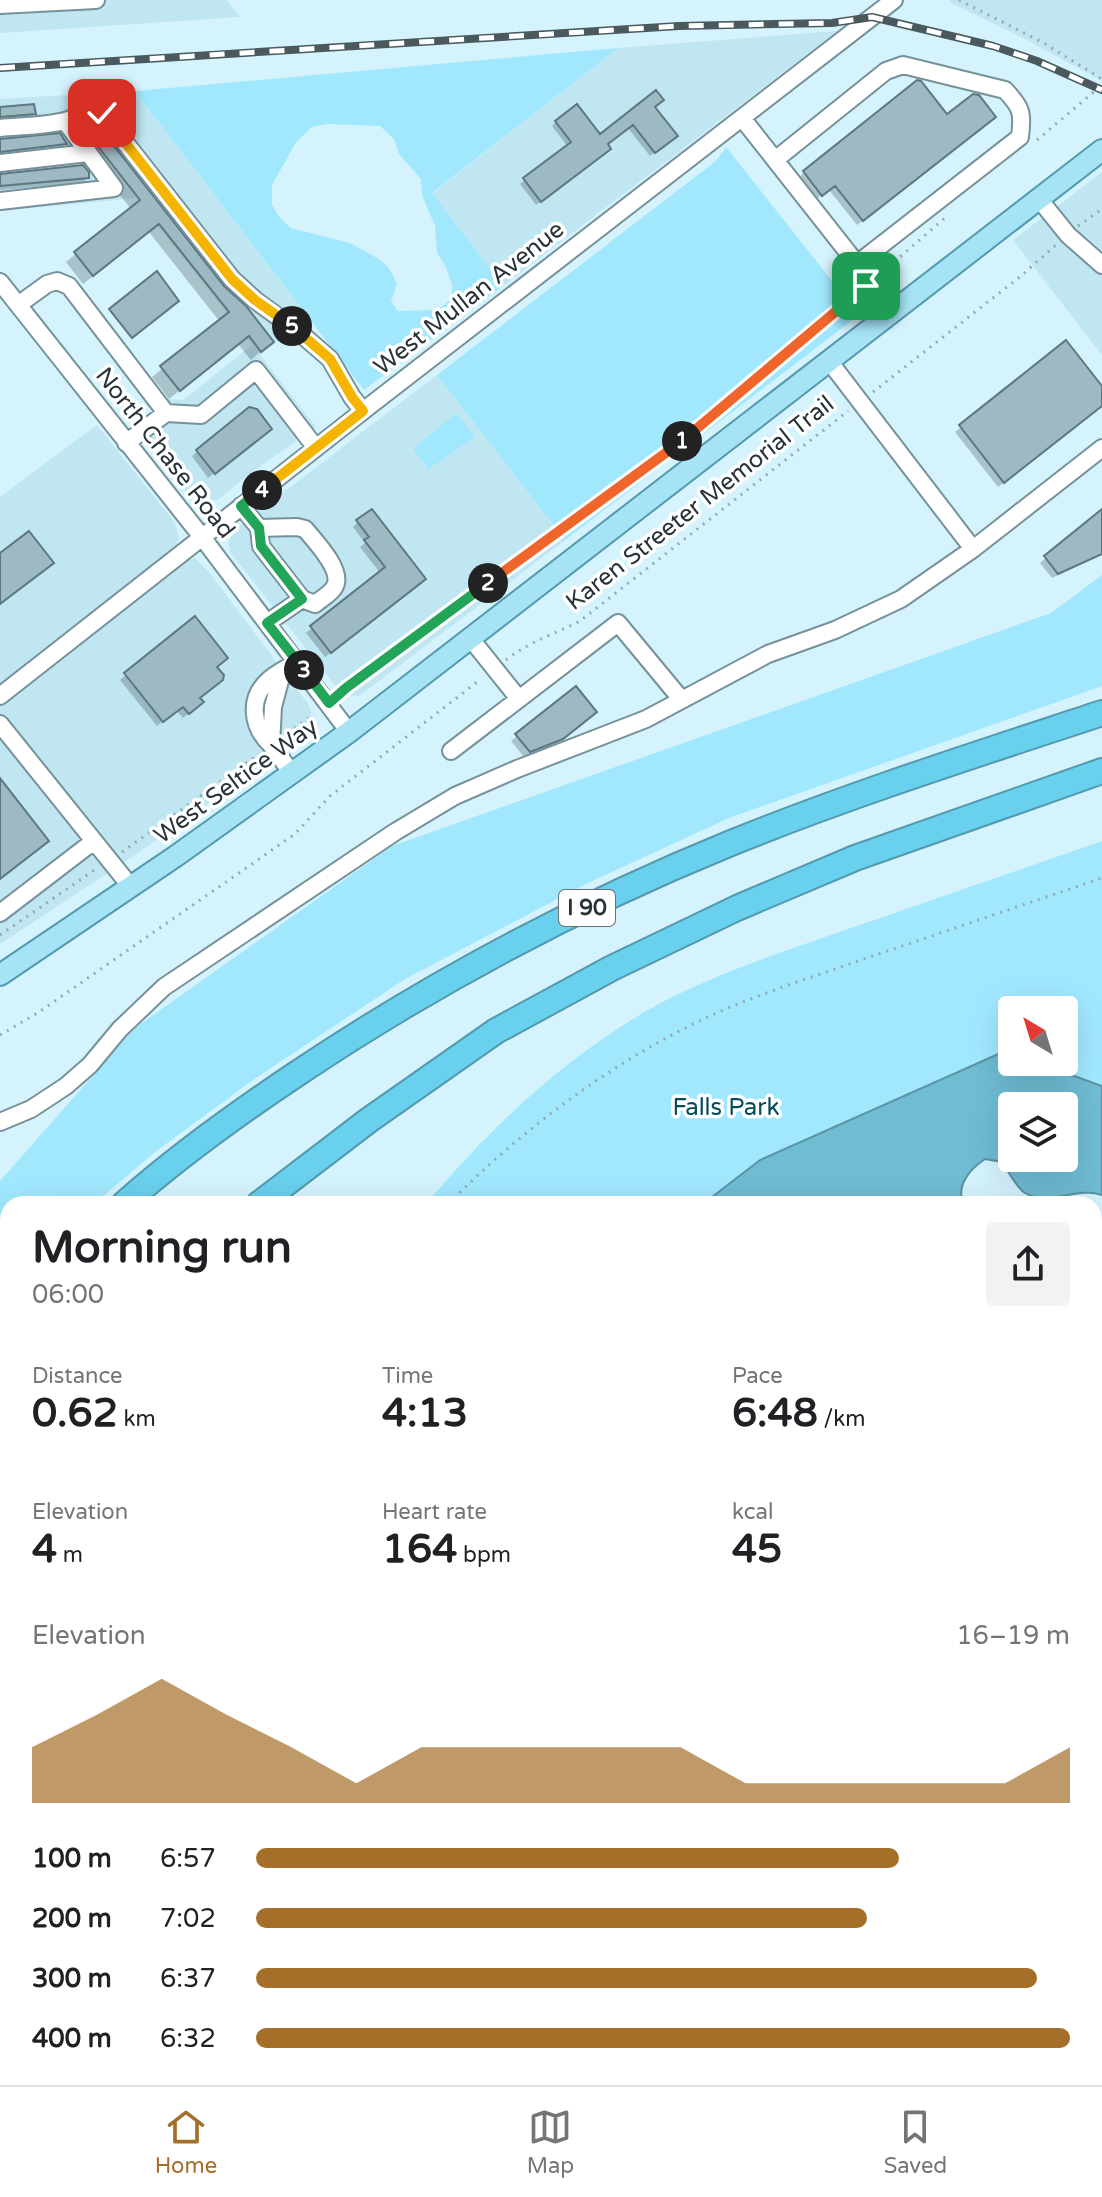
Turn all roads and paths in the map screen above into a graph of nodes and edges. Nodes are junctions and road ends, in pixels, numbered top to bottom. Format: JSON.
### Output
{"nodes":[{"id":1,"x":96,"y":0,"type":"edge"},
{"id":2,"x":894,"y":0,"type":"edge"},
{"id":3,"x":959,"y":0,"type":"edge"},
{"id":4,"x":0,"y":5,"type":"edge"},
{"id":5,"x":1102,"y":79,"type":"edge"},
{"id":6,"x":1102,"y":85,"type":"edge"},
{"id":7,"x":742,"y":118,"type":"junction"},
{"id":8,"x":65,"y":121,"type":"junction"},
{"id":9,"x":0,"y":128,"type":"edge"},
{"id":10,"x":1030,"y":146,"type":"dead end"},
{"id":11,"x":1102,"y":150,"type":"edge"},
{"id":12,"x":88,"y":153,"type":"junction"},
{"id":13,"x":775,"y":160,"type":"junction"},
{"id":14,"x":0,"y":163,"type":"edge"},
{"id":15,"x":1039,"y":199,"type":"junction"},
{"id":16,"x":0,"y":201,"type":"edge"},
{"id":17,"x":1102,"y":209,"type":"edge"},
{"id":18,"x":949,"y":214,"type":"dead end"},
{"id":19,"x":1068,"y":235,"type":"junction"},
{"id":20,"x":1102,"y":265,"type":"edge"},
{"id":21,"x":0,"y":282,"type":"edge"},
{"id":22,"x":18,"y":305,"type":"junction"},
{"id":23,"x":829,"y":361,"type":"junction"},
{"id":24,"x":860,"y":402,"type":"junction"},
{"id":25,"x":363,"y":411,"type":"junction"},
{"id":26,"x":166,"y":413,"type":"junction"},
{"id":27,"x":126,"y":443,"type":"junction"},
{"id":28,"x":316,"y":448,"type":"junction"},
{"id":29,"x":1102,"y":448,"type":"edge"},
{"id":30,"x":241,"y":506,"type":"junction"},
{"id":31,"x":259,"y":528,"type":"junction"},
{"id":32,"x":202,"y":537,"type":"junction"},
{"id":33,"x":973,"y":549,"type":"junction"},
{"id":34,"x":302,"y":599,"type":"junction"},
{"id":35,"x":267,"y":623,"type":"junction"},
{"id":36,"x":471,"y":639,"type":"junction"},
{"id":37,"x":297,"y":661,"type":"junction"},
{"id":38,"x":495,"y":669,"type":"junction"},
{"id":39,"x":0,"y":696,"type":"edge"},
{"id":40,"x":519,"y":699,"type":"junction"},
{"id":41,"x":681,"y":699,"type":"junction"},
{"id":42,"x":1102,"y":702,"type":"edge"},
{"id":43,"x":329,"y":703,"type":"junction"},
{"id":44,"x":1102,"y":713,"type":"edge"},
{"id":45,"x":0,"y":724,"type":"edge"},
{"id":46,"x":349,"y":732,"type":"junction"},
{"id":47,"x":271,"y":745,"type":"junction"},
{"id":48,"x":451,"y":751,"type":"dead end"},
{"id":49,"x":1102,"y":771,"type":"edge"},
{"id":50,"x":292,"y":773,"type":"junction"},
{"id":51,"x":876,"y":789,"type":"junction"},
{"id":52,"x":94,"y":841,"type":"junction"},
{"id":53,"x":109,"y":860,"type":"junction"},
{"id":54,"x":1102,"y":878,"type":"edge"},
{"id":55,"x":131,"y":887,"type":"junction"},
{"id":56,"x":0,"y":913,"type":"edge"},
{"id":57,"x":0,"y":935,"type":"edge"},
{"id":58,"x":0,"y":975,"type":"edge"},
{"id":59,"x":0,"y":1035,"type":"edge"},
{"id":60,"x":0,"y":1122,"type":"edge"},
{"id":61,"x":134,"y":1196,"type":"edge"},
{"id":62,"x":269,"y":1196,"type":"edge"},
{"id":63,"x":457,"y":1196,"type":"edge"}],
"edges":[{"from":1,"to":4,"type":"street"},
{"from":2,"to":7,"type":"street","name":"West Mullan Avenue"},
{"from":3,"to":5,"type":"path"},
{"from":6,"to":10,"type":"path"},
{"from":7,"to":13,"type":"street"},
{"from":7,"to":25,"type":"street","name":"West Mullan Avenue"},
{"from":8,"to":9,"type":"street"},
{"from":8,"to":12,"type":"street"},
{"from":8,"to":25,"type":"street"},
{"from":11,"to":15,"type":"main road","name":"West Seltice Way"},
{"from":12,"to":14,"type":"street"},
{"from":12,"to":16,"type":"street"},
{"from":13,"to":13,"type":"street"},
{"from":15,"to":19,"type":"street"},
{"from":15,"to":23,"type":"main road","name":"West Seltice Way"},
{"from":17,"to":19,"type":"path","name":"Karen Streeter Memorial Trail"},
{"from":18,"to":43,"type":"path"},
{"from":19,"to":20,"type":"street"},
{"from":19,"to":24,"type":"path","name":"Karen Streeter Memorial Trail"},
{"from":21,"to":22,"type":"street","name":"North Chase Road"},
{"from":22,"to":26,"type":"street"},
{"from":22,"to":27,"type":"street","name":"North Chase Road"},
{"from":23,"to":24,"type":"street"},
{"from":23,"to":36,"type":"main road","name":"West Seltice Way"},
{"from":24,"to":33,"type":"street"},
{"from":24,"to":38,"type":"path","name":"Karen Streeter Memorial Trail"},
{"from":25,"to":28,"type":"street","name":"West Mullan Avenue"},
{"from":26,"to":27,"type":"street"},
{"from":26,"to":28,"type":"street"},
{"from":27,"to":32,"type":"street","name":"North Chase Road"},
{"from":28,"to":30,"type":"street","name":"West Mullan Avenue"},
{"from":29,"to":33,"type":"street"},
{"from":30,"to":31,"type":"street"},
{"from":30,"to":32,"type":"street","name":"West Mullan Avenue"},
{"from":31,"to":34,"type":"street"},
{"from":31,"to":34,"type":"street"},
{"from":32,"to":35,"type":"street","name":"North Chase Road"},
{"from":32,"to":39,"type":"street","name":"West Mullan Avenue"},
{"from":33,"to":41,"type":"street"},
{"from":34,"to":35,"type":"street"},
{"from":35,"to":37,"type":"street","name":"North Chase Road"},
{"from":36,"to":38,"type":"street"},
{"from":36,"to":46,"type":"main road","name":"West Seltice Way"},
{"from":37,"to":43,"type":"street","name":"North Chase Road"},
{"from":37,"to":47,"type":"street"},
{"from":38,"to":40,"type":"street"},
{"from":38,"to":59,"type":"path","name":"Karen Streeter Memorial Trail"},
{"from":40,"to":41,"type":"street"},
{"from":40,"to":48,"type":"street"},
{"from":41,"to":60,"type":"street"},
{"from":42,"to":51,"type":"highway"},
{"from":43,"to":46,"type":"street","name":"North Chase Road"},
{"from":43,"to":47,"type":"path"},
{"from":44,"to":51,"type":"highway","number":"I 90"},
{"from":45,"to":52,"type":"street"},
{"from":46,"to":50,"type":"main road","name":"West Seltice Way"},
{"from":47,"to":50,"type":"street"},
{"from":47,"to":53,"type":"path"},
{"from":49,"to":62,"type":"highway"},
{"from":50,"to":55,"type":"main road","name":"West Seltice Way"},
{"from":51,"to":61,"type":"highway","number":"I 90"},
{"from":52,"to":53,"type":"street"},
{"from":52,"to":56,"type":"street"},
{"from":53,"to":55,"type":"street"},
{"from":53,"to":57,"type":"path"},
{"from":54,"to":63,"type":"path"},
{"from":55,"to":58,"type":"main road","name":"West Seltice Way"}]}
